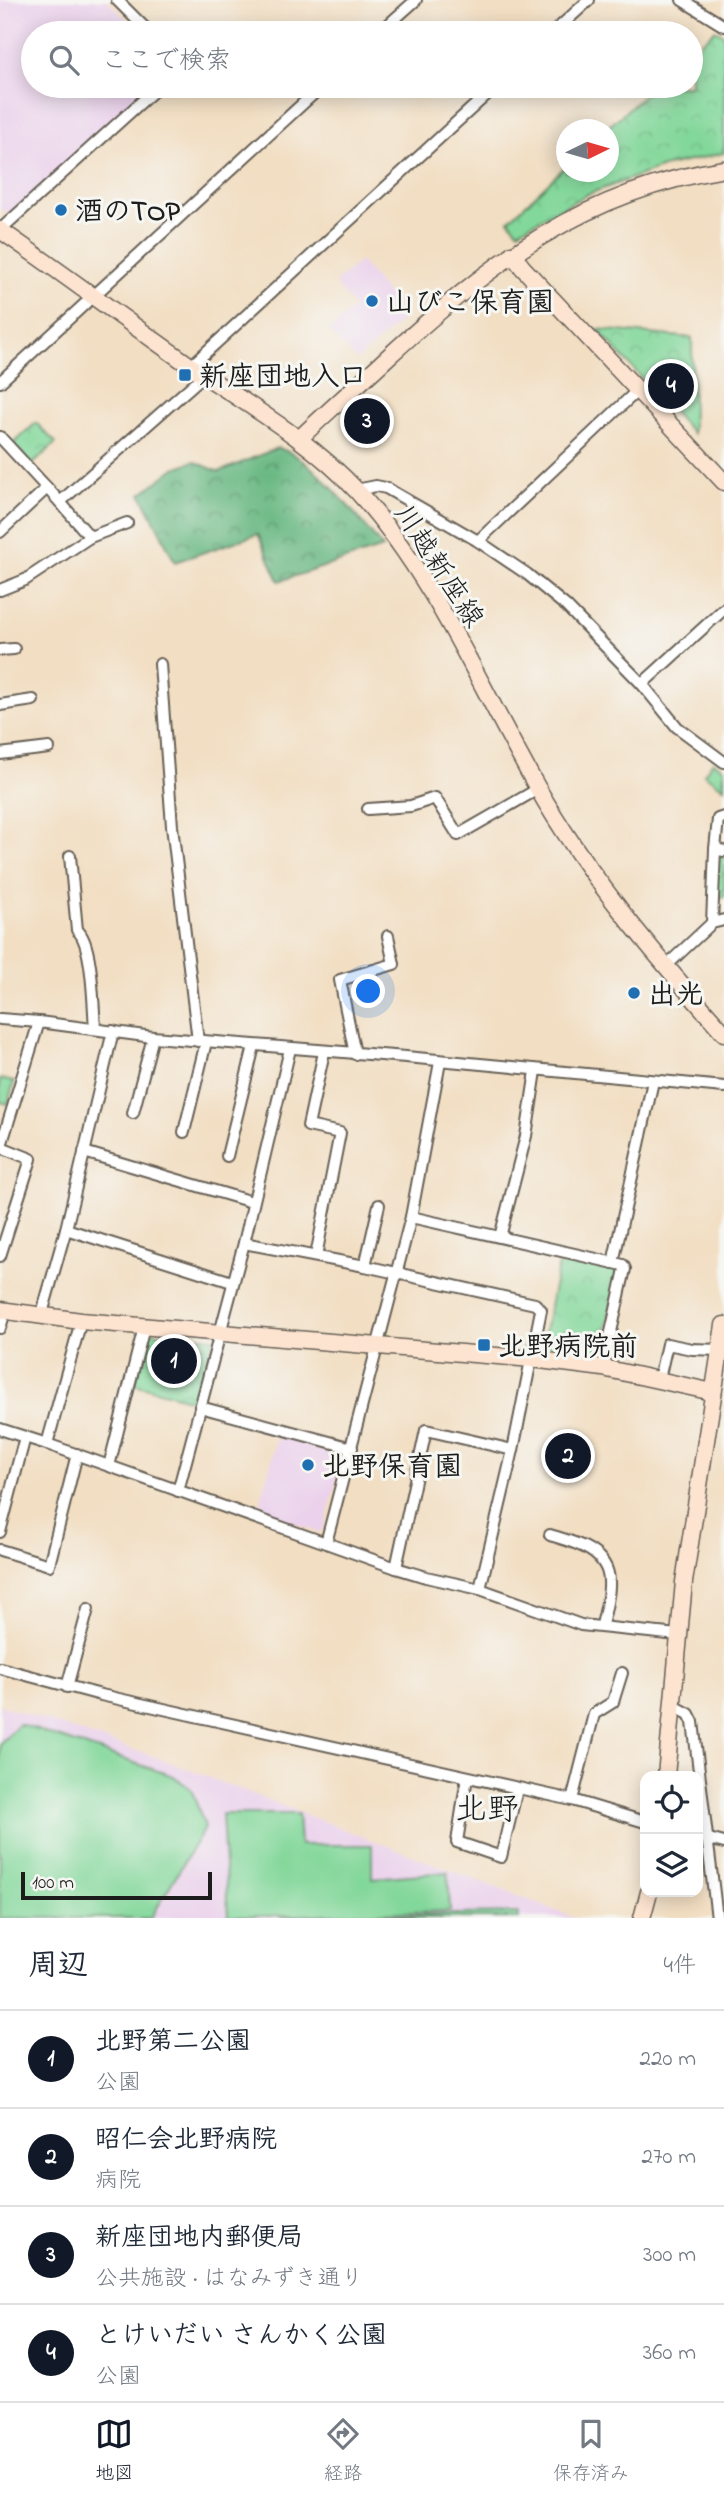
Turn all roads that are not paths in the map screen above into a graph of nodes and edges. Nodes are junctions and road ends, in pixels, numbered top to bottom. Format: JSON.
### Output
{"nodes":[{"id":1,"x":117,"y":0,"type":"edge"},
{"id":2,"x":416,"y":0,"type":"edge"},
{"id":3,"x":589,"y":0,"type":"edge"},
{"id":4,"x":682,"y":0,"type":"edge"},
{"id":5,"x":138,"y":21,"type":"edge"},
{"id":6,"x":392,"y":21,"type":"edge"},
{"id":7,"x":566,"y":21,"type":"edge"},
{"id":8,"x":724,"y":26,"type":"edge"},
{"id":9,"x":146,"y":98,"type":"edge"},
{"id":10,"x":309,"y":98,"type":"edge"},
{"id":11,"x":483,"y":98,"type":"edge"},
{"id":12,"x":724,"y":169,"type":"edge"},
{"id":13,"x":0,"y":230,"type":"edge"},
{"id":14,"x":512,"y":254,"type":"junction"},
{"id":15,"x":93,"y":298,"type":"junction"},
{"id":16,"x":197,"y":370,"type":"junction"},
{"id":17,"x":0,"y":382,"type":"edge"},
{"id":18,"x":639,"y":390,"type":"junction"},
{"id":19,"x":0,"y":437,"type":"edge"},
{"id":20,"x":299,"y":439,"type":"junction"},
{"id":21,"x":4,"y":451,"type":"edge"},
{"id":22,"x":724,"y":482,"type":"edge"},
{"id":23,"x":47,"y":488,"type":"junction"},
{"id":24,"x":356,"y":490,"type":"junction"},
{"id":25,"x":60,"y":502,"type":"junction"},
{"id":26,"x":127,"y":523,"type":"dead end"},
{"id":27,"x":0,"y":532,"type":"edge"},
{"id":28,"x":90,"y":537,"type":"junction"},
{"id":29,"x":478,"y":541,"type":"junction"},
{"id":30,"x":0,"y":590,"type":"edge"},
{"id":31,"x":723,"y":613,"type":"edge"},
{"id":32,"x":14,"y":649,"type":"dead end"},
{"id":33,"x":0,"y":650,"type":"edge"},
{"id":34,"x":160,"y":664,"type":"dead end"},
{"id":35,"x":642,"y":684,"type":"junction"},
{"id":36,"x":33,"y":700,"type":"dead end"},
{"id":37,"x":0,"y":705,"type":"edge"},
{"id":38,"x":50,"y":748,"type":"dead end"},
{"id":39,"x":0,"y":754,"type":"edge"},
{"id":40,"x":722,"y":758,"type":"edge"},
{"id":41,"x":538,"y":789,"type":"junction"},
{"id":42,"x":368,"y":809,"type":"dead end"},
{"id":43,"x":724,"y":817,"type":"edge"},
{"id":44,"x":719,"y":850,"type":"edge"},
{"id":45,"x":70,"y":856,"type":"dead end"},
{"id":46,"x":718,"y":922,"type":"edge"},
{"id":47,"x":387,"y":936,"type":"dead end"},
{"id":48,"x":666,"y":966,"type":"junction"},
{"id":49,"x":0,"y":1019,"type":"edge"},
{"id":50,"x":39,"y":1021,"type":"junction"},
{"id":51,"x":95,"y":1028,"type":"junction"},
{"id":52,"x":113,"y":1031,"type":"junction"},
{"id":53,"x":724,"y":1033,"type":"edge"},
{"id":54,"x":153,"y":1037,"type":"junction"},
{"id":55,"x":202,"y":1041,"type":"junction"},
{"id":56,"x":254,"y":1045,"type":"junction"},
{"id":57,"x":290,"y":1049,"type":"junction"},
{"id":58,"x":324,"y":1052,"type":"junction"},
{"id":59,"x":355,"y":1054,"type":"junction"},
{"id":60,"x":440,"y":1062,"type":"junction"},
{"id":61,"x":536,"y":1071,"type":"junction"},
{"id":62,"x":653,"y":1081,"type":"junction"},
{"id":63,"x":724,"y":1087,"type":"edge"},
{"id":64,"x":133,"y":1113,"type":"dead end"},
{"id":65,"x":184,"y":1132,"type":"dead end"},
{"id":66,"x":0,"y":1148,"type":"edge"},
{"id":67,"x":84,"y":1152,"type":"junction"},
{"id":68,"x":227,"y":1156,"type":"dead end"},
{"id":69,"x":252,"y":1202,"type":"junction"},
{"id":70,"x":379,"y":1205,"type":"dead end"},
{"id":71,"x":411,"y":1217,"type":"junction"},
{"id":72,"x":66,"y":1229,"type":"junction"},
{"id":73,"x":500,"y":1237,"type":"junction"},
{"id":74,"x":244,"y":1243,"type":"junction"},
{"id":75,"x":0,"y":1256,"type":"edge"},
{"id":76,"x":316,"y":1256,"type":"junction"},
{"id":77,"x":613,"y":1263,"type":"junction"},
{"id":78,"x":365,"y":1266,"type":"junction"},
{"id":79,"x":397,"y":1274,"type":"junction"},
{"id":80,"x":232,"y":1282,"type":"junction"},
{"id":81,"x":2,"y":1317,"type":"edge"},
{"id":82,"x":41,"y":1317,"type":"junction"},
{"id":83,"x":81,"y":1321,"type":"junction"},
{"id":84,"x":724,"y":1325,"type":"edge"},
{"id":85,"x":144,"y":1327,"type":"junction"},
{"id":86,"x":219,"y":1332,"type":"junction"},
{"id":87,"x":379,"y":1346,"type":"junction"},
{"id":88,"x":720,"y":1350,"type":"junction"},
{"id":89,"x":532,"y":1359,"type":"junction"},
{"id":90,"x":603,"y":1368,"type":"junction"},
{"id":91,"x":659,"y":1379,"type":"junction"},
{"id":92,"x":713,"y":1392,"type":"junction"},
{"id":93,"x":200,"y":1407,"type":"junction"},
{"id":94,"x":0,"y":1429,"type":"edge"},
{"id":95,"x":25,"y":1437,"type":"junction"},
{"id":96,"x":47,"y":1444,"type":"junction"},
{"id":97,"x":352,"y":1448,"type":"junction"},
{"id":98,"x":513,"y":1450,"type":"junction"},
{"id":99,"x":77,"y":1454,"type":"junction"},
{"id":100,"x":109,"y":1466,"type":"junction"},
{"id":101,"x":178,"y":1491,"type":"junction"},
{"id":102,"x":0,"y":1532,"type":"edge"},
{"id":103,"x":550,"y":1535,"type":"dead end"},
{"id":104,"x":326,"y":1543,"type":"junction"},
{"id":105,"x":0,"y":1550,"type":"edge"},
{"id":106,"x":396,"y":1568,"type":"junction"},
{"id":107,"x":480,"y":1588,"type":"junction"},
{"id":108,"x":88,"y":1609,"type":"dead end"},
{"id":109,"x":603,"y":1625,"type":"junction"},
{"id":110,"x":678,"y":1635,"type":"junction"},
{"id":111,"x":0,"y":1668,"type":"edge"},
{"id":112,"x":622,"y":1673,"type":"dead end"},
{"id":113,"x":67,"y":1687,"type":"junction"},
{"id":114,"x":672,"y":1705,"type":"junction"},
{"id":115,"x":666,"y":1771,"type":"edge"},
{"id":116,"x":467,"y":1777,"type":"junction"},
{"id":117,"x":517,"y":1789,"type":"junction"},
{"id":118,"x":572,"y":1800,"type":"junction"},
{"id":119,"x":640,"y":1820,"type":"edge"},
{"id":120,"x":703,"y":1834,"type":"edge"},
{"id":121,"x":703,"y":1837,"type":"edge"},
{"id":122,"x":724,"y":1843,"type":"edge"},
{"id":123,"x":648,"y":1897,"type":"edge"},
{"id":124,"x":642,"y":1918,"type":"edge"},
{"id":125,"x":717,"y":1918,"type":"edge"}],
"edges":[{"from":1,"to":5,"type":"street"},
{"from":2,"to":6,"type":"street"},
{"from":3,"to":7,"type":"street"},
{"from":4,"to":8,"type":"street"},
{"from":9,"to":13,"type":"street"},
{"from":10,"to":15,"type":"street"},
{"from":11,"to":16,"type":"street"},
{"from":12,"to":14,"type":"street"},
{"from":13,"to":15,"type":"street","name":"川越新座線"},
{"from":14,"to":18,"type":"street"},
{"from":14,"to":20,"type":"street"},
{"from":15,"to":16,"type":"street","name":"川越新座線"},
{"from":15,"to":17,"type":"street"},
{"from":16,"to":20,"type":"street","name":"川越新座線"},
{"from":16,"to":25,"type":"street"},
{"from":18,"to":22,"type":"street"},
{"from":18,"to":29,"type":"street"},
{"from":19,"to":21,"type":"street"},
{"from":20,"to":24,"type":"street","name":"川越新座線"},
{"from":21,"to":23,"type":"street"},
{"from":23,"to":25,"type":"street"},
{"from":23,"to":27,"type":"street"},
{"from":24,"to":29,"type":"street"},
{"from":24,"to":41,"type":"street","name":"川越新座線"},
{"from":25,"to":28,"type":"street"},
{"from":26,"to":28,"type":"street"},
{"from":28,"to":30,"type":"street"},
{"from":29,"to":35,"type":"street"},
{"from":31,"to":35,"type":"street"},
{"from":32,"to":33,"type":"street"},
{"from":34,"to":55,"type":"street"},
{"from":35,"to":40,"type":"street"},
{"from":36,"to":37,"type":"street"},
{"from":38,"to":39,"type":"street"},
{"from":41,"to":42,"type":"street"},
{"from":41,"to":48,"type":"street","name":"川越新座線"},
{"from":43,"to":44,"type":"street"},
{"from":44,"to":46,"type":"street"},
{"from":45,"to":51,"type":"street"},
{"from":46,"to":48,"type":"street"},
{"from":47,"to":59,"type":"street"},
{"from":48,"to":53,"type":"street","name":"川越新座線"},
{"from":49,"to":50,"type":"street"},
{"from":50,"to":51,"type":"street"},
{"from":50,"to":66,"type":"street"},
{"from":51,"to":52,"type":"street"},
{"from":52,"to":54,"type":"street"},
{"from":52,"to":67,"type":"street"},
{"from":54,"to":55,"type":"street"},
{"from":54,"to":64,"type":"street"},
{"from":55,"to":56,"type":"street"},
{"from":55,"to":65,"type":"street"},
{"from":56,"to":57,"type":"street"},
{"from":56,"to":68,"type":"street"},
{"from":57,"to":58,"type":"street"},
{"from":57,"to":69,"type":"street"},
{"from":58,"to":59,"type":"street"},
{"from":58,"to":76,"type":"street"},
{"from":59,"to":60,"type":"street"},
{"from":60,"to":61,"type":"street"},
{"from":60,"to":71,"type":"street"},
{"from":61,"to":62,"type":"street"},
{"from":61,"to":73,"type":"street"},
{"from":62,"to":63,"type":"street"},
{"from":62,"to":77,"type":"street"},
{"from":66,"to":75,"type":"street"},
{"from":67,"to":69,"type":"street"},
{"from":67,"to":72,"type":"street"},
{"from":69,"to":74,"type":"street"},
{"from":70,"to":78,"type":"street"},
{"from":71,"to":73,"type":"street"},
{"from":71,"to":79,"type":"street"},
{"from":72,"to":80,"type":"street"},
{"from":72,"to":82,"type":"street"},
{"from":73,"to":77,"type":"street"},
{"from":74,"to":76,"type":"street"},
{"from":74,"to":80,"type":"street"},
{"from":76,"to":78,"type":"street"},
{"from":77,"to":90,"type":"street"},
{"from":78,"to":79,"type":"street"},
{"from":79,"to":87,"type":"street"},
{"from":79,"to":89,"type":"street"},
{"from":80,"to":86,"type":"street"},
{"from":81,"to":82,"type":"street"},
{"from":82,"to":83,"type":"street"},
{"from":83,"to":85,"type":"street"},
{"from":83,"to":96,"type":"street"},
{"from":84,"to":88,"type":"street"},
{"from":85,"to":86,"type":"street"},
{"from":85,"to":100,"type":"street"},
{"from":86,"to":87,"type":"street"},
{"from":86,"to":93,"type":"street"},
{"from":87,"to":89,"type":"street"},
{"from":87,"to":97,"type":"street"},
{"from":88,"to":91,"type":"street"},
{"from":88,"to":92,"type":"street"},
{"from":89,"to":90,"type":"street"},
{"from":89,"to":98,"type":"street"},
{"from":90,"to":91,"type":"street"},
{"from":91,"to":92,"type":"street"},
{"from":92,"to":110,"type":"street"},
{"from":93,"to":97,"type":"street"},
{"from":93,"to":101,"type":"street"},
{"from":94,"to":95,"type":"street"},
{"from":95,"to":96,"type":"street"},
{"from":95,"to":102,"type":"street"},
{"from":96,"to":99,"type":"street"},
{"from":97,"to":104,"type":"street"},
{"from":98,"to":106,"type":"street"},
{"from":98,"to":107,"type":"street"},
{"from":99,"to":100,"type":"street"},
{"from":99,"to":105,"type":"street"},
{"from":100,"to":101,"type":"street"},
{"from":101,"to":104,"type":"street"},
{"from":103,"to":109,"type":"street"},
{"from":104,"to":106,"type":"street"},
{"from":106,"to":107,"type":"street"},
{"from":107,"to":109,"type":"street"},
{"from":108,"to":113,"type":"street"},
{"from":109,"to":110,"type":"street"},
{"from":110,"to":114,"type":"street"},
{"from":111,"to":113,"type":"street"},
{"from":112,"to":118,"type":"street"},
{"from":113,"to":116,"type":"street"},
{"from":114,"to":115,"type":"street"},
{"from":114,"to":120,"type":"street"},
{"from":116,"to":117,"type":"street"},
{"from":116,"to":117,"type":"street"},
{"from":117,"to":118,"type":"street"},
{"from":118,"to":119,"type":"street"},
{"from":121,"to":122,"type":"street"},
{"from":121,"to":125,"type":"street"},
{"from":123,"to":124,"type":"street"}]}
